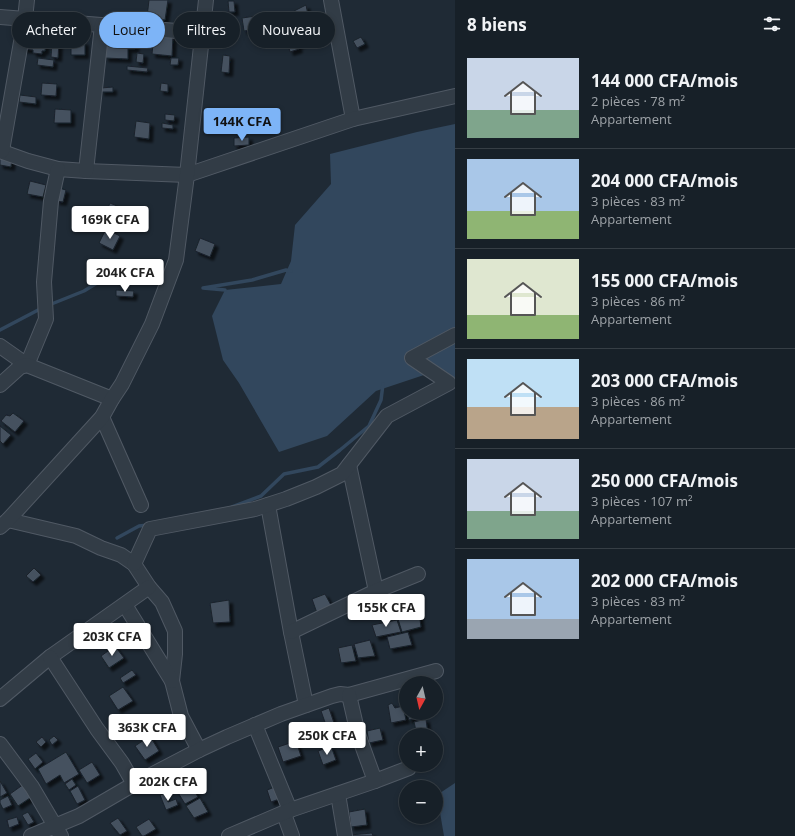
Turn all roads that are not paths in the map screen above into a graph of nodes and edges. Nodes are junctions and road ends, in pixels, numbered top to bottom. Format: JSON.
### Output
{"nodes":[{"id":1,"x":27,"y":0,"type":"edge"},
{"id":2,"x":206,"y":0,"type":"edge"},
{"id":3,"x":331,"y":0,"type":"edge"},
{"id":4,"x":26,"y":12,"type":"edge"},
{"id":5,"x":205,"y":12,"type":"edge"},
{"id":6,"x":0,"y":17,"type":"edge"},
{"id":7,"x":12,"y":18,"type":"edge"},
{"id":8,"x":20,"y":48,"type":"edge"},
{"id":9,"x":100,"y":48,"type":"edge"},
{"id":10,"x":200,"y":48,"type":"edge"},
{"id":11,"x":455,"y":96,"type":"edge"},
{"id":12,"x":353,"y":119,"type":"junction"},
{"id":13,"x":1,"y":151,"type":"edge"},
{"id":14,"x":58,"y":169,"type":"junction"},
{"id":15,"x":86,"y":171,"type":"junction"},
{"id":16,"x":187,"y":175,"type":"junction"},
{"id":17,"x":455,"y":335,"type":"edge"},
{"id":18,"x":0,"y":346,"type":"edge"},
{"id":19,"x":28,"y":365,"type":"junction"},
{"id":20,"x":0,"y":385,"type":"edge"},
{"id":21,"x":112,"y":399,"type":"junction"},
{"id":22,"x":102,"y":417,"type":"junction"},
{"id":23,"x":349,"y":465,"type":"junction"},
{"id":24,"x":141,"y":505,"type":"dead end"},
{"id":25,"x":268,"y":505,"type":"junction"},
{"id":26,"x":4,"y":524,"type":"edge"},
{"id":27,"x":134,"y":564,"type":"junction"},
{"id":28,"x":418,"y":574,"type":"dead end"},
{"id":29,"x":149,"y":587,"type":"junction"},
{"id":30,"x":376,"y":591,"type":"junction"},
{"id":31,"x":125,"y":605,"type":"junction"},
{"id":32,"x":290,"y":632,"type":"junction"},
{"id":33,"x":50,"y":657,"type":"junction"},
{"id":34,"x":436,"y":670,"type":"dead end"},
{"id":35,"x":172,"y":681,"type":"junction"},
{"id":36,"x":349,"y":695,"type":"junction"},
{"id":37,"x":0,"y":699,"type":"edge"},
{"id":38,"x":306,"y":705,"type":"junction"},
{"id":39,"x":255,"y":725,"type":"junction"},
{"id":40,"x":0,"y":744,"type":"edge"},
{"id":41,"x":199,"y":750,"type":"junction"},
{"id":42,"x":399,"y":772,"type":"edge"},
{"id":43,"x":375,"y":781,"type":"junction"},
{"id":44,"x":134,"y":784,"type":"junction"},
{"id":45,"x":338,"y":794,"type":"junction"},
{"id":46,"x":287,"y":812,"type":"junction"},
{"id":47,"x":59,"y":831,"type":"edge"},
{"id":48,"x":31,"y":836,"type":"edge"},
{"id":49,"x":229,"y":836,"type":"edge"},
{"id":50,"x":292,"y":836,"type":"edge"},
{"id":51,"x":346,"y":836,"type":"edge"}],
"edges":[{"from":1,"to":4,"type":"street"},
{"from":2,"to":5,"type":"street"},
{"from":3,"to":12,"type":"street"},
{"from":6,"to":7,"type":"street"},
{"from":8,"to":13,"type":"street"},
{"from":9,"to":15,"type":"street"},
{"from":10,"to":16,"type":"street"},
{"from":11,"to":12,"type":"street"},
{"from":12,"to":16,"type":"street"},
{"from":13,"to":14,"type":"street"},
{"from":14,"to":15,"type":"street"},
{"from":14,"to":19,"type":"street"},
{"from":15,"to":16,"type":"street"},
{"from":16,"to":21,"type":"street"},
{"from":17,"to":23,"type":"street"},
{"from":18,"to":19,"type":"street"},
{"from":19,"to":20,"type":"street"},
{"from":19,"to":21,"type":"street"},
{"from":21,"to":22,"type":"street"},
{"from":22,"to":24,"type":"street"},
{"from":22,"to":26,"type":"street"},
{"from":23,"to":25,"type":"street"},
{"from":23,"to":30,"type":"street"},
{"from":25,"to":27,"type":"street"},
{"from":25,"to":32,"type":"street"},
{"from":26,"to":27,"type":"street"},
{"from":27,"to":29,"type":"street"},
{"from":28,"to":30,"type":"street"},
{"from":29,"to":31,"type":"street"},
{"from":29,"to":35,"type":"street"},
{"from":30,"to":32,"type":"street"},
{"from":31,"to":33,"type":"street"},
{"from":31,"to":35,"type":"street"},
{"from":32,"to":38,"type":"street"},
{"from":33,"to":37,"type":"street"},
{"from":33,"to":44,"type":"street"},
{"from":34,"to":36,"type":"street"},
{"from":35,"to":41,"type":"street"},
{"from":36,"to":38,"type":"street"},
{"from":36,"to":43,"type":"street"},
{"from":38,"to":39,"type":"street"},
{"from":39,"to":41,"type":"street"},
{"from":39,"to":46,"type":"street"},
{"from":40,"to":47,"type":"street"},
{"from":41,"to":44,"type":"street"},
{"from":42,"to":43,"type":"street"},
{"from":43,"to":45,"type":"street"},
{"from":44,"to":47,"type":"street"},
{"from":45,"to":46,"type":"street"},
{"from":45,"to":51,"type":"street"},
{"from":46,"to":49,"type":"street"},
{"from":46,"to":50,"type":"street"},
{"from":47,"to":48,"type":"street"}]}
